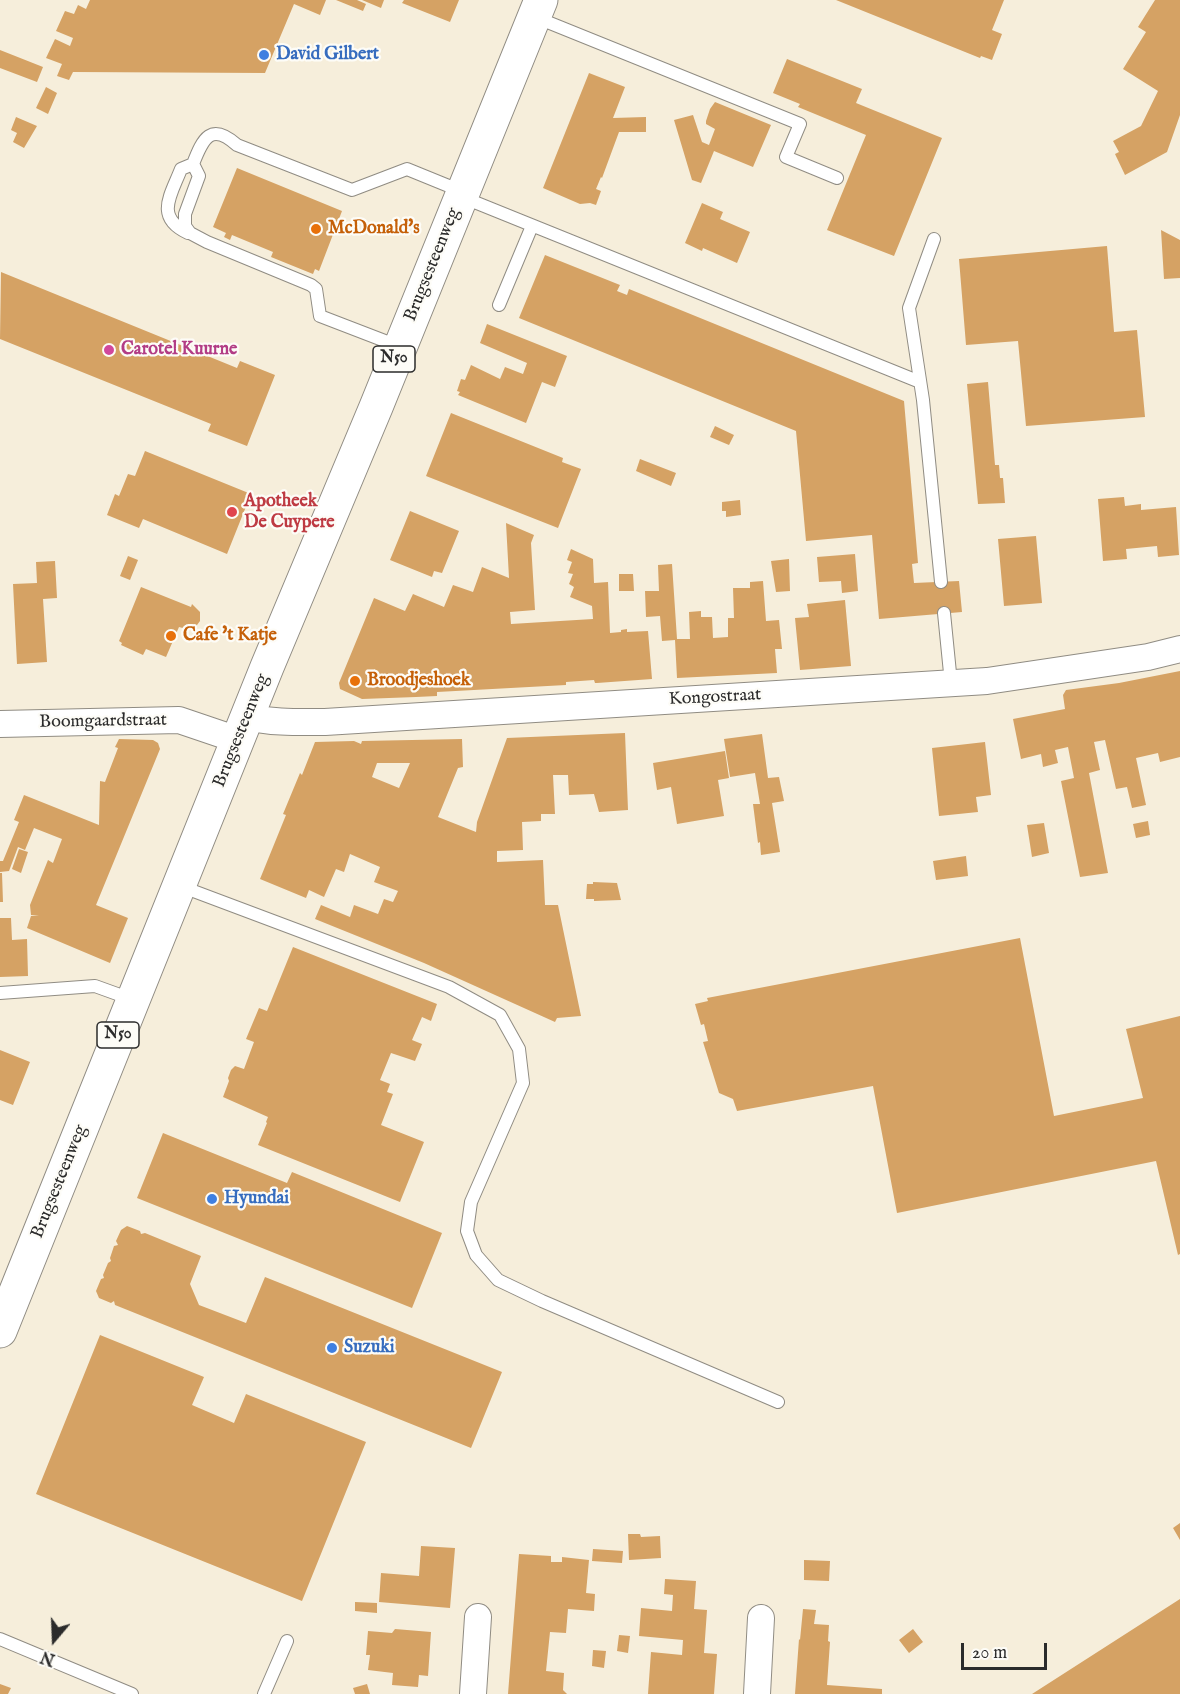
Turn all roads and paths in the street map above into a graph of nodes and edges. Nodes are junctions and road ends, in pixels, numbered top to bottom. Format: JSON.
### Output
{"nodes":[{"id":1,"x":538,"y":8,"type":"edge"},
{"id":2,"x":193,"y":164,"type":"junction"},
{"id":3,"x":837,"y":178,"type":"dead end"},
{"id":4,"x":461,"y":194,"type":"junction"},
{"id":5,"x":532,"y":226,"type":"junction"},
{"id":6,"x":190,"y":233,"type":"junction"},
{"id":7,"x":934,"y":239,"type":"dead end"},
{"id":8,"x":500,"y":305,"type":"dead end"},
{"id":9,"x":399,"y":347,"type":"junction"},
{"id":10,"x":920,"y":382,"type":"junction"},
{"id":11,"x":941,"y":582,"type":"dead end"},
{"id":12,"x":944,"y":614,"type":"dead end"},
{"id":13,"x":1180,"y":649,"type":"edge"},
{"id":14,"x":951,"y":683,"type":"junction"},
{"id":15,"x":0,"y":724,"type":"edge"},
{"id":16,"x":243,"y":729,"type":"junction"},
{"id":17,"x":179,"y":885,"type":"junction"},
{"id":18,"x":0,"y":993,"type":"edge"},
{"id":19,"x":133,"y":999,"type":"junction"},
{"id":20,"x":0,"y":1331,"type":"edge"},
{"id":21,"x":778,"y":1402,"type":"dead end"},
{"id":22,"x":478,"y":1617,"type":"dead end"},
{"id":23,"x":761,"y":1618,"type":"dead end"},
{"id":24,"x":0,"y":1639,"type":"edge"},
{"id":25,"x":287,"y":1641,"type":"dead end"},
{"id":26,"x":132,"y":1694,"type":"edge"},
{"id":27,"x":264,"y":1694,"type":"edge"},
{"id":28,"x":473,"y":1694,"type":"edge"},
{"id":29,"x":757,"y":1694,"type":"edge"}],
"edges":[{"from":1,"to":3,"type":"lane"},
{"from":1,"to":4,"type":"main road","name":"Brugsesteenweg","number":"N50"},
{"from":2,"to":4,"type":"lane"},
{"from":2,"to":6,"type":"lane"},
{"from":2,"to":6,"type":"lane"},
{"from":4,"to":5,"type":"lane"},
{"from":4,"to":9,"type":"main road","name":"Brugsesteenweg","number":"N50"},
{"from":5,"to":8,"type":"lane"},
{"from":5,"to":10,"type":"lane"},
{"from":6,"to":9,"type":"lane"},
{"from":7,"to":10,"type":"lane"},
{"from":9,"to":16,"type":"main road","name":"Brugsesteenweg","number":"N50"},
{"from":10,"to":11,"type":"lane"},
{"from":12,"to":14,"type":"lane"},
{"from":13,"to":14,"type":"street","name":"Kongostraat"},
{"from":14,"to":16,"type":"street","name":"Kongostraat"},
{"from":15,"to":16,"type":"street","name":"Boomgaardstraat"},
{"from":16,"to":17,"type":"main road","name":"Brugsesteenweg","number":"N50"},
{"from":17,"to":19,"type":"main road","name":"Brugsesteenweg","number":"N50"},
{"from":17,"to":21,"type":"lane"},
{"from":18,"to":19,"type":"lane"},
{"from":19,"to":20,"type":"main road","name":"Brugsesteenweg","number":"N50"},
{"from":22,"to":28,"type":"street"},
{"from":23,"to":29,"type":"street"},
{"from":24,"to":26,"type":"lane"},
{"from":25,"to":27,"type":"lane"}]}
